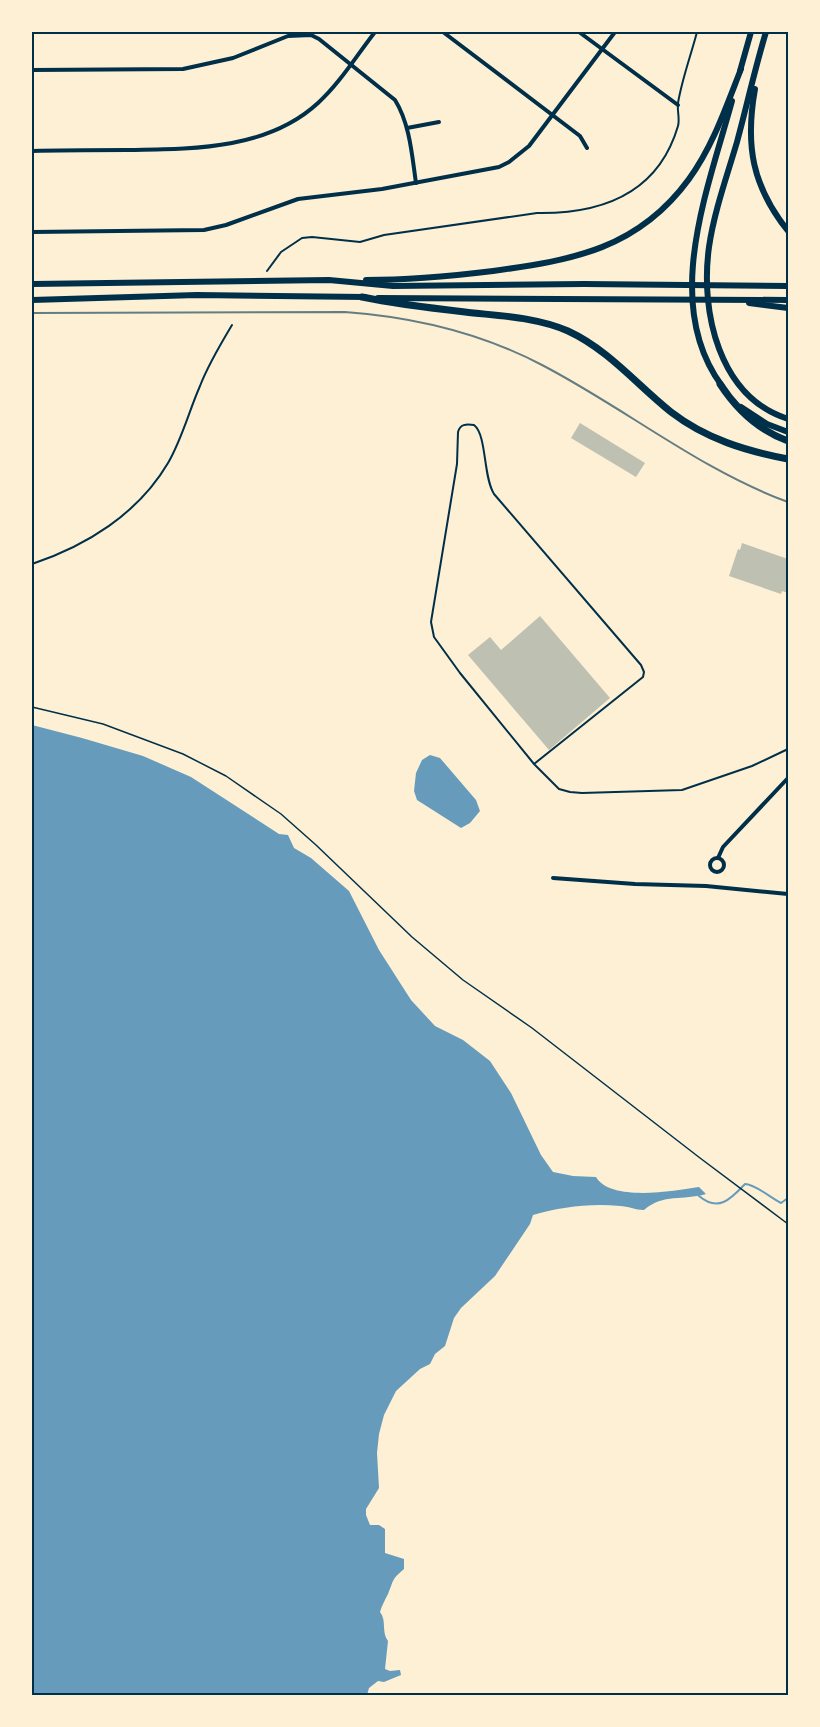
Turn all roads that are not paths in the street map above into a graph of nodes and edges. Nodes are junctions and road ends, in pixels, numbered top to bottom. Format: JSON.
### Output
{"nodes":[{"id":1,"x":375,"y":32,"type":"edge"},
{"id":2,"x":443,"y":32,"type":"edge"},
{"id":3,"x":579,"y":32,"type":"edge"},
{"id":4,"x":615,"y":32,"type":"edge"},
{"id":5,"x":697,"y":32,"type":"edge"},
{"id":6,"x":751,"y":32,"type":"edge"},
{"id":7,"x":765,"y":35,"type":"edge"},
{"id":8,"x":602,"y":49,"type":"junction"},
{"id":9,"x":350,"y":64,"type":"junction"},
{"id":10,"x":741,"y":69,"type":"junction"},
{"id":11,"x":32,"y":70,"type":"edge"},
{"id":12,"x":678,"y":105,"type":"junction"},
{"id":13,"x":553,"y":114,"type":"junction"},
{"id":14,"x":439,"y":122,"type":"dead end"},
{"id":15,"x":407,"y":128,"type":"junction"},
{"id":16,"x":587,"y":148,"type":"dead end"},
{"id":17,"x":32,"y":151,"type":"edge"},
{"id":18,"x":416,"y":183,"type":"junction"},
{"id":19,"x":789,"y":231,"type":"edge"},
{"id":20,"x":32,"y":232,"type":"edge"},
{"id":21,"x":267,"y":271,"type":"dead end"},
{"id":22,"x":329,"y":280,"type":"junction"},
{"id":23,"x":32,"y":284,"type":"edge"},
{"id":24,"x":789,"y":286,"type":"edge"},
{"id":25,"x":362,"y":297,"type":"junction"},
{"id":26,"x":713,"y":298,"type":"junction"},
{"id":27,"x":32,"y":300,"type":"edge"},
{"id":28,"x":789,"y":300,"type":"edge"},
{"id":29,"x":789,"y":308,"type":"edge"},
{"id":30,"x":232,"y":326,"type":"dead end"},
{"id":31,"x":720,"y":384,"type":"junction"},
{"id":32,"x":789,"y":419,"type":"edge"},
{"id":33,"x":789,"y":432,"type":"edge"},
{"id":34,"x":789,"y":441,"type":"edge"},
{"id":35,"x":789,"y":459,"type":"edge"},
{"id":36,"x":32,"y":564,"type":"edge"},
{"id":37,"x":789,"y":749,"type":"edge"},
{"id":38,"x":534,"y":764,"type":"junction"},
{"id":39,"x":789,"y":778,"type":"edge"},
{"id":40,"x":718,"y":858,"type":"dead end"},
{"id":41,"x":553,"y":878,"type":"dead end"},
{"id":42,"x":789,"y":894,"type":"edge"}],
"edges":[{"from":1,"to":9,"type":"street"},
{"from":2,"to":13,"type":"street"},
{"from":3,"to":8,"type":"street"},
{"from":4,"to":8,"type":"street"},
{"from":5,"to":12,"type":"lane"},
{"from":6,"to":10,"type":"main road"},
{"from":7,"to":19,"type":"main road"},
{"from":7,"to":32,"type":"main road"},
{"from":8,"to":12,"type":"street"},
{"from":8,"to":13,"type":"street"},
{"from":9,"to":11,"type":"street"},
{"from":9,"to":15,"type":"street"},
{"from":9,"to":17,"type":"street"},
{"from":10,"to":22,"type":"main road"},
{"from":10,"to":31,"type":"main road"},
{"from":12,"to":21,"type":"lane"},
{"from":13,"to":16,"type":"street"},
{"from":13,"to":18,"type":"street"},
{"from":14,"to":15,"type":"street"},
{"from":15,"to":18,"type":"street"},
{"from":18,"to":20,"type":"street"},
{"from":22,"to":23,"type":"main road"},
{"from":22,"to":24,"type":"main road"},
{"from":25,"to":26,"type":"main road"},
{"from":25,"to":27,"type":"main road"},
{"from":25,"to":35,"type":"highway"},
{"from":26,"to":28,"type":"main road"},
{"from":26,"to":29,"type":"main road"},
{"from":30,"to":36,"type":"lane"},
{"from":31,"to":33,"type":"main road"},
{"from":31,"to":34,"type":"highway"},
{"from":37,"to":38,"type":"lane"},
{"from":38,"to":38,"type":"lane"},
{"from":39,"to":40,"type":"street"},
{"from":41,"to":42,"type":"street"}]}
